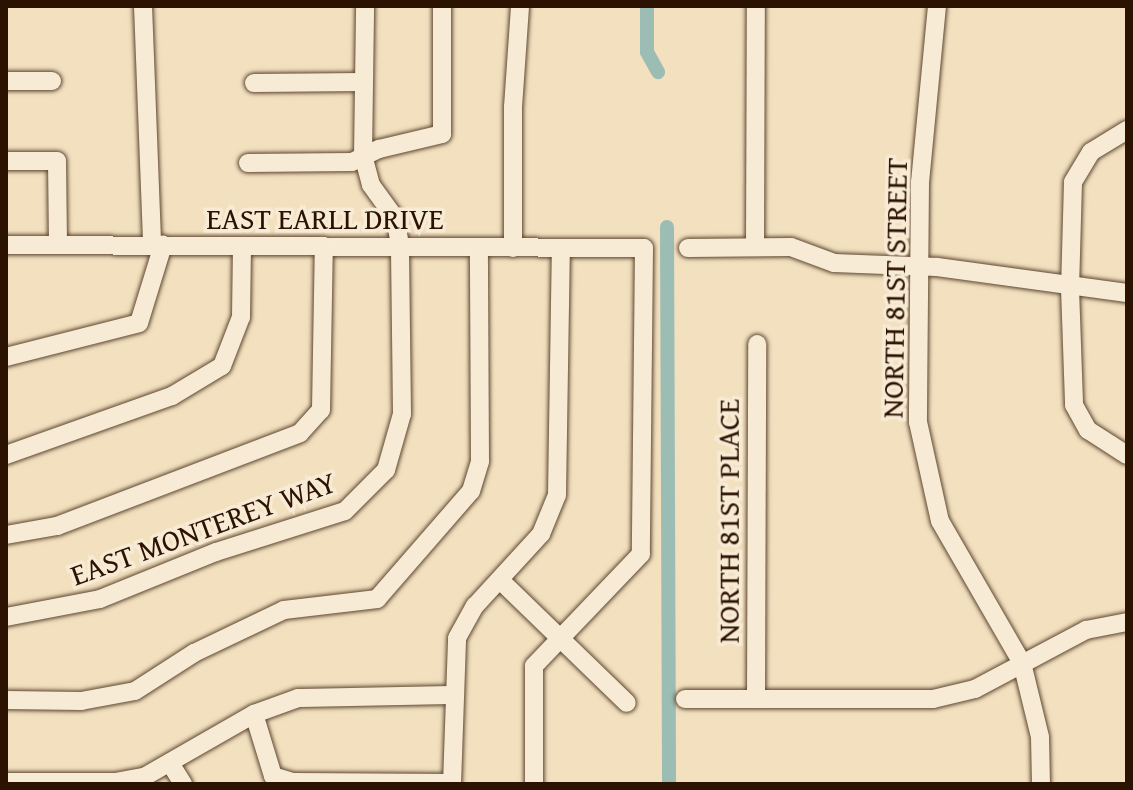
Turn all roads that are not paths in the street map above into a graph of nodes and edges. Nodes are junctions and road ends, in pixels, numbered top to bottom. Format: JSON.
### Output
{"nodes":[{"id":1,"x":143,"y":6,"type":"edge"},
{"id":2,"x":365,"y":6,"type":"edge"},
{"id":3,"x":442,"y":6,"type":"edge"},
{"id":4,"x":520,"y":6,"type":"edge"},
{"id":5,"x":756,"y":6,"type":"edge"},
{"id":6,"x":937,"y":6,"type":"edge"},
{"id":7,"x":6,"y":81,"type":"edge"},
{"id":8,"x":52,"y":81,"type":"dead end"},
{"id":9,"x":363,"y":82,"type":"junction"},
{"id":10,"x":254,"y":83,"type":"dead end"},
{"id":11,"x":1127,"y":130,"type":"edge"},
{"id":12,"x":363,"y":156,"type":"junction"},
{"id":13,"x":6,"y":161,"type":"edge"},
{"id":14,"x":248,"y":163,"type":"dead end"},
{"id":15,"x":6,"y":245,"type":"edge"},
{"id":16,"x":58,"y":245,"type":"junction"},
{"id":17,"x":157,"y":245,"type":"junction"},
{"id":18,"x":400,"y":245,"type":"junction"},
{"id":19,"x":242,"y":246,"type":"junction"},
{"id":20,"x":324,"y":246,"type":"junction"},
{"id":21,"x":479,"y":247,"type":"junction"},
{"id":22,"x":755,"y":247,"type":"junction"},
{"id":23,"x":513,"y":248,"type":"junction"},
{"id":24,"x":688,"y":248,"type":"dead end"},
{"id":25,"x":561,"y":249,"type":"junction"},
{"id":26,"x":918,"y":265,"type":"junction"},
{"id":27,"x":1070,"y":288,"type":"junction"},
{"id":28,"x":1127,"y":293,"type":"edge"},
{"id":29,"x":757,"y":344,"type":"dead end"},
{"id":30,"x":6,"y":357,"type":"edge"},
{"id":31,"x":6,"y":455,"type":"edge"},
{"id":32,"x":1127,"y":455,"type":"edge"},
{"id":33,"x":6,"y":535,"type":"edge"},
{"id":34,"x":501,"y":581,"type":"junction"},
{"id":35,"x":6,"y":617,"type":"edge"},
{"id":36,"x":1127,"y":622,"type":"edge"},
{"id":37,"x":558,"y":635,"type":"junction"},
{"id":38,"x":1022,"y":663,"type":"junction"},
{"id":39,"x":454,"y":695,"type":"junction"},
{"id":40,"x":685,"y":699,"type":"dead end"},
{"id":41,"x":756,"y":699,"type":"junction"},
{"id":42,"x":6,"y":700,"type":"edge"},
{"id":43,"x":627,"y":703,"type":"dead end"},
{"id":44,"x":254,"y":714,"type":"junction"},
{"id":45,"x":170,"y":763,"type":"junction"},
{"id":46,"x":6,"y":782,"type":"edge"},
{"id":47,"x":30,"y":783,"type":"edge"},
{"id":48,"x":115,"y":783,"type":"edge"},
{"id":49,"x":452,"y":783,"type":"edge"},
{"id":50,"x":183,"y":784,"type":"edge"},
{"id":51,"x":534,"y":784,"type":"edge"},
{"id":52,"x":1041,"y":784,"type":"edge"}],
"edges":[{"from":1,"to":17,"type":"street"},
{"from":2,"to":9,"type":"street"},
{"from":3,"to":12,"type":"street"},
{"from":4,"to":23,"type":"street"},
{"from":5,"to":22,"type":"street"},
{"from":6,"to":26,"type":"street","name":"NORTH 81ST STREET"},
{"from":7,"to":8,"type":"street"},
{"from":9,"to":10,"type":"street"},
{"from":9,"to":12,"type":"street"},
{"from":11,"to":27,"type":"street"},
{"from":12,"to":14,"type":"street"},
{"from":12,"to":18,"type":"street","name":"EAST MONTEREY WAY"},
{"from":13,"to":16,"type":"street"},
{"from":15,"to":16,"type":"street","name":"EAST EARLL DRIVE"},
{"from":16,"to":17,"type":"street","name":"EAST EARLL DRIVE"},
{"from":17,"to":19,"type":"street","name":"EAST EARLL DRIVE"},
{"from":17,"to":30,"type":"street"},
{"from":18,"to":20,"type":"street","name":"EAST EARLL DRIVE"},
{"from":18,"to":21,"type":"street","name":"EAST EARLL DRIVE"},
{"from":18,"to":35,"type":"street","name":"EAST MONTEREY WAY"},
{"from":19,"to":20,"type":"street","name":"EAST EARLL DRIVE"},
{"from":19,"to":31,"type":"street"},
{"from":20,"to":33,"type":"street"},
{"from":21,"to":23,"type":"street","name":"EAST EARLL DRIVE"},
{"from":21,"to":42,"type":"street"},
{"from":22,"to":24,"type":"street"},
{"from":22,"to":26,"type":"street"},
{"from":23,"to":25,"type":"street","name":"EAST EARLL DRIVE"},
{"from":25,"to":34,"type":"street"},
{"from":25,"to":37,"type":"street","name":"EAST EARLL DRIVE"},
{"from":26,"to":27,"type":"street"},
{"from":26,"to":38,"type":"street","name":"NORTH 81ST STREET"},
{"from":27,"to":28,"type":"street"},
{"from":27,"to":32,"type":"street"},
{"from":29,"to":41,"type":"street","name":"NORTH 81ST PLACE"},
{"from":34,"to":37,"type":"street"},
{"from":34,"to":39,"type":"street"},
{"from":36,"to":38,"type":"street"},
{"from":37,"to":43,"type":"street"},
{"from":37,"to":51,"type":"street"},
{"from":38,"to":41,"type":"street"},
{"from":38,"to":52,"type":"street","name":"NORTH 81ST STREET"},
{"from":39,"to":44,"type":"street"},
{"from":39,"to":49,"type":"street"},
{"from":40,"to":41,"type":"street"},
{"from":44,"to":45,"type":"street"},
{"from":44,"to":49,"type":"street"},
{"from":45,"to":48,"type":"street"},
{"from":45,"to":50,"type":"street"},
{"from":46,"to":47,"type":"street"},
{"from":47,"to":48,"type":"street"}]}
